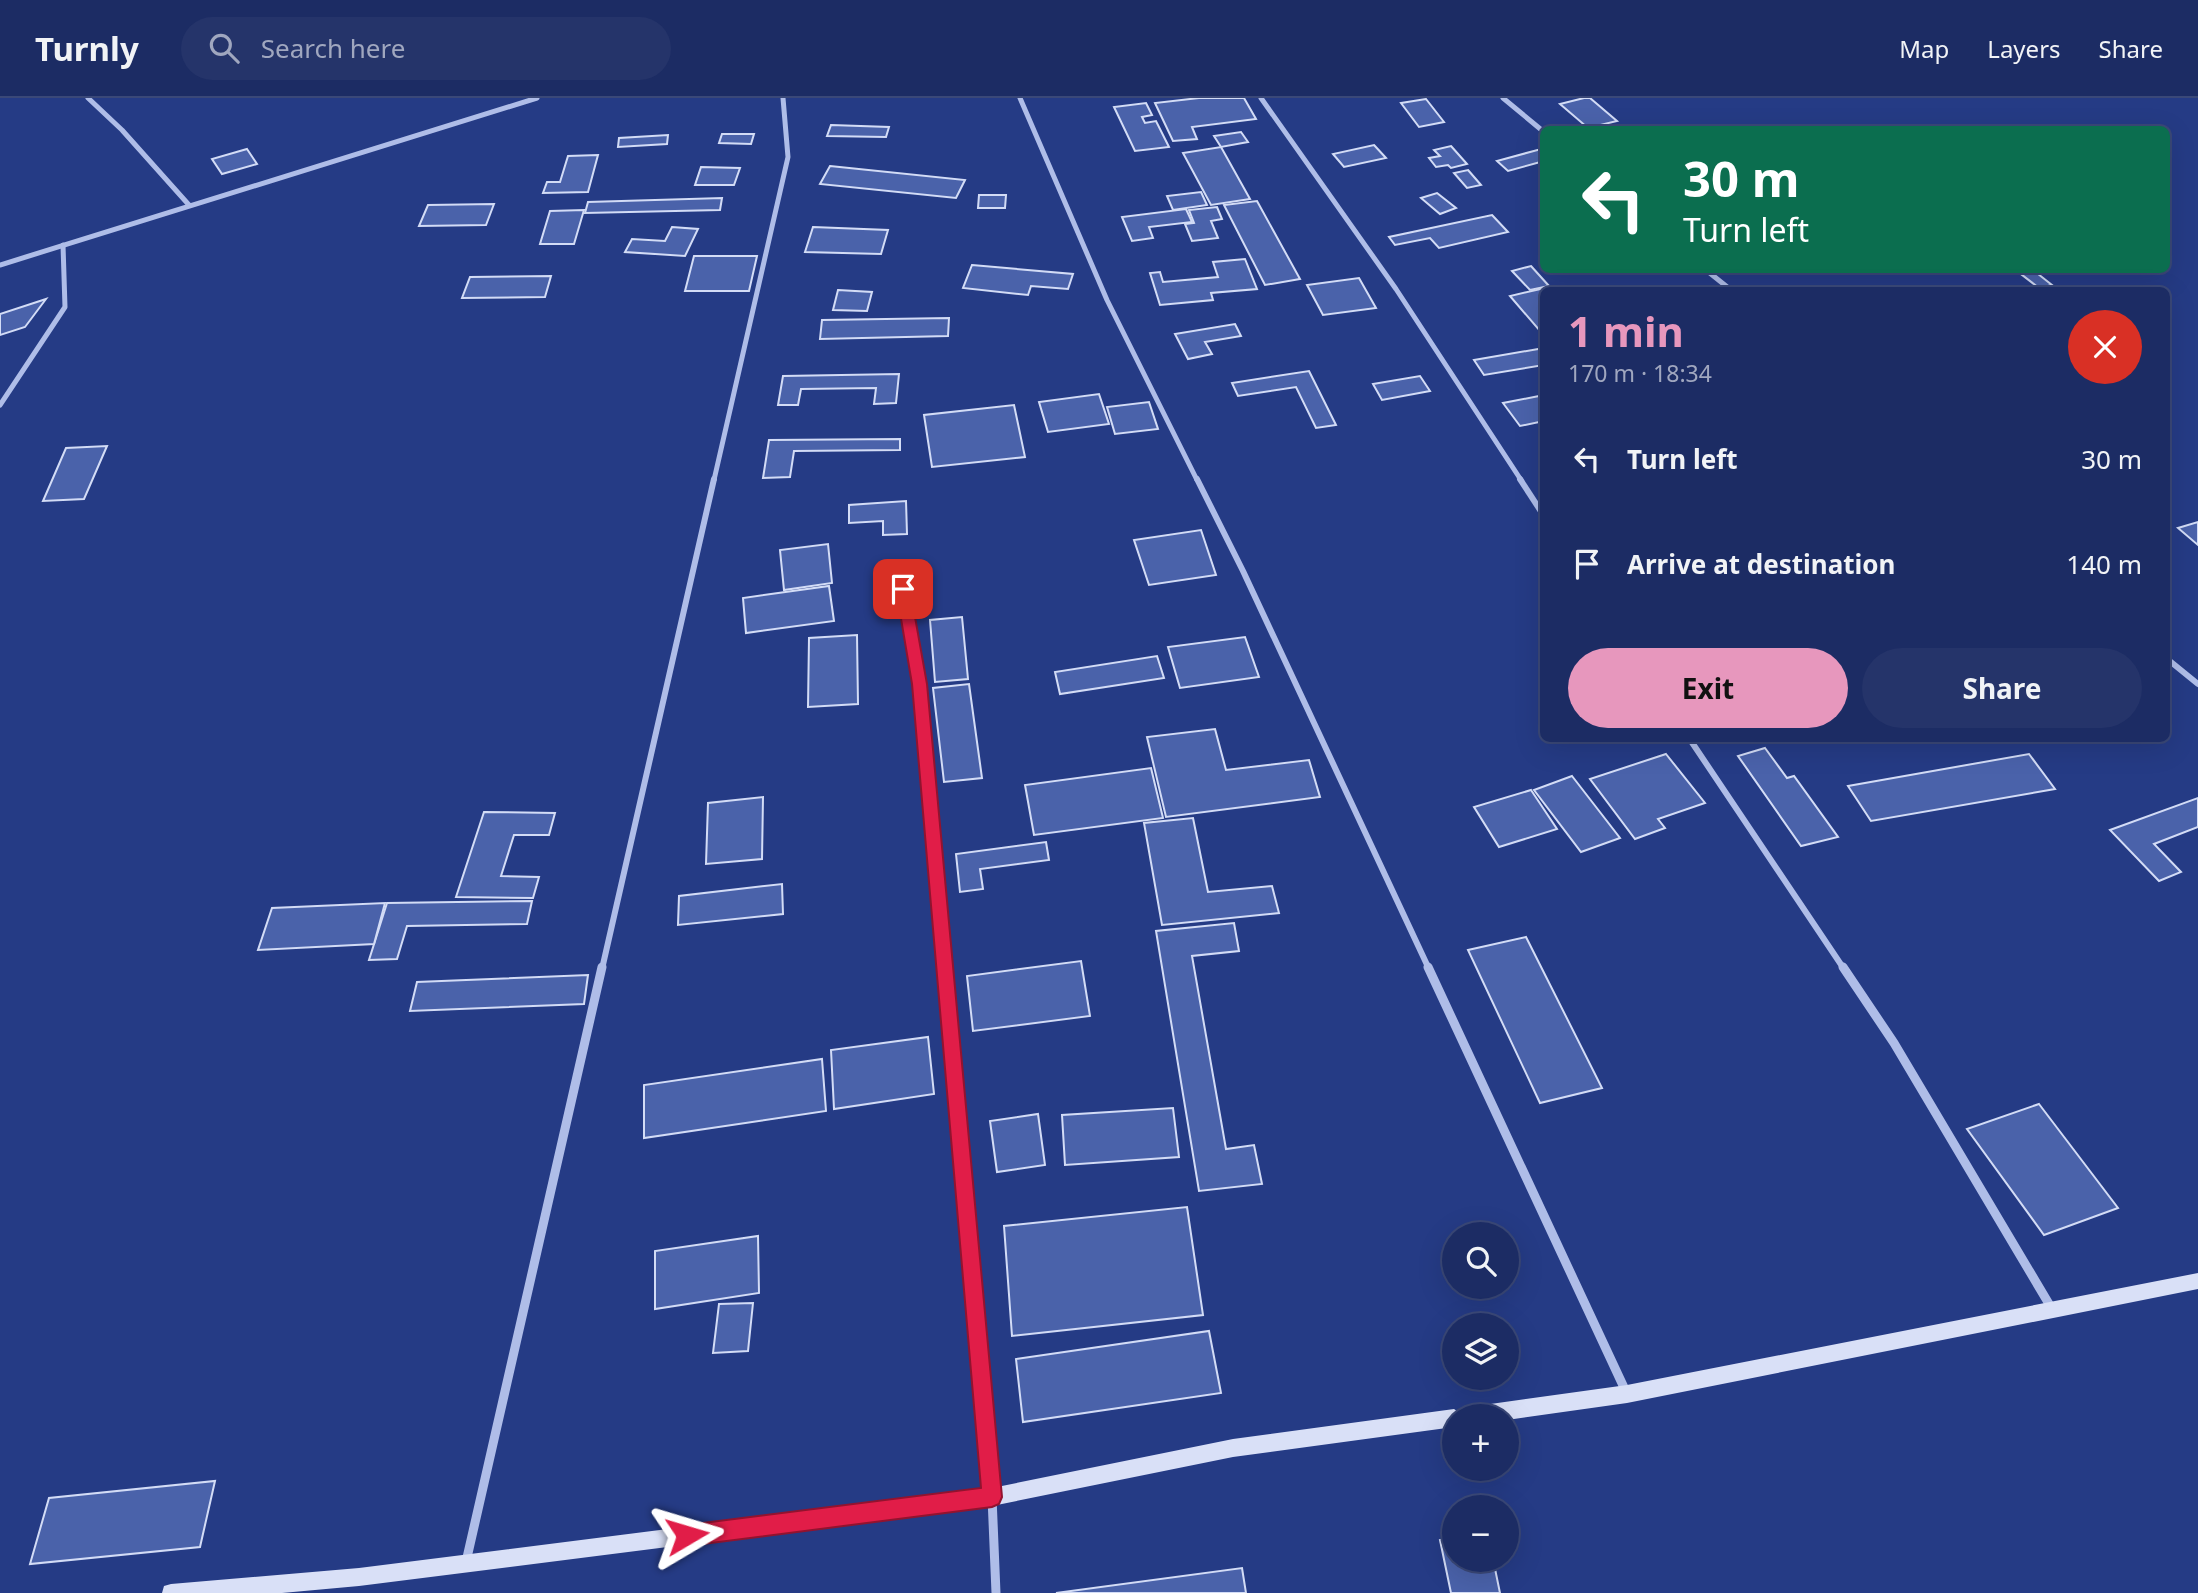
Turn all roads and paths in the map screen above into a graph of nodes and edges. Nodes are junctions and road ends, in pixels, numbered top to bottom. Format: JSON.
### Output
{"nodes":[{"id":1,"x":88,"y":98,"type":"edge"},
{"id":2,"x":537,"y":98,"type":"edge"},
{"id":3,"x":783,"y":98,"type":"edge"},
{"id":4,"x":1020,"y":98,"type":"edge"},
{"id":5,"x":1261,"y":98,"type":"edge"},
{"id":6,"x":1503,"y":98,"type":"edge"},
{"id":7,"x":1540,"y":129,"type":"edge"},
{"id":8,"x":188,"y":205,"type":"junction"},
{"id":9,"x":63,"y":245,"type":"junction"},
{"id":10,"x":0,"y":265,"type":"edge"},
{"id":11,"x":1710,"y":273,"type":"edge"},
{"id":12,"x":1727,"y":287,"type":"edge"},
{"id":13,"x":0,"y":405,"type":"edge"},
{"id":14,"x":1540,"y":510,"type":"edge"},
{"id":15,"x":903,"y":589,"type":"dead end"},
{"id":16,"x":2170,"y":661,"type":"edge"},
{"id":17,"x":2198,"y":684,"type":"edge"},
{"id":18,"x":1692,"y":742,"type":"edge"},
{"id":19,"x":2198,"y":1282,"type":"edge"},
{"id":20,"x":2052,"y":1310,"type":"junction"},
{"id":21,"x":1627,"y":1394,"type":"junction"},
{"id":22,"x":1519,"y":1409,"type":"edge"},
{"id":23,"x":1442,"y":1420,"type":"edge"},
{"id":24,"x":992,"y":1497,"type":"junction"},
{"id":25,"x":466,"y":1563,"type":"junction"},
{"id":26,"x":171,"y":1593,"type":"edge"},
{"id":27,"x":996,"y":1593,"type":"edge"}],
"edges":[{"from":1,"to":8,"type":"street"},
{"from":2,"to":8,"type":"street"},
{"from":3,"to":25,"type":"street"},
{"from":4,"to":21,"type":"street"},
{"from":5,"to":14,"type":"street"},
{"from":6,"to":7,"type":"street"},
{"from":8,"to":9,"type":"street"},
{"from":9,"to":10,"type":"street"},
{"from":9,"to":13,"type":"street"},
{"from":11,"to":12,"type":"street"},
{"from":15,"to":24,"type":"street"},
{"from":16,"to":17,"type":"street"},
{"from":18,"to":20,"type":"street"},
{"from":19,"to":20,"type":"street"},
{"from":20,"to":21,"type":"street"},
{"from":21,"to":22,"type":"street"},
{"from":23,"to":24,"type":"street"},
{"from":24,"to":25,"type":"street"},
{"from":24,"to":27,"type":"street"},
{"from":25,"to":26,"type":"street"}]}
